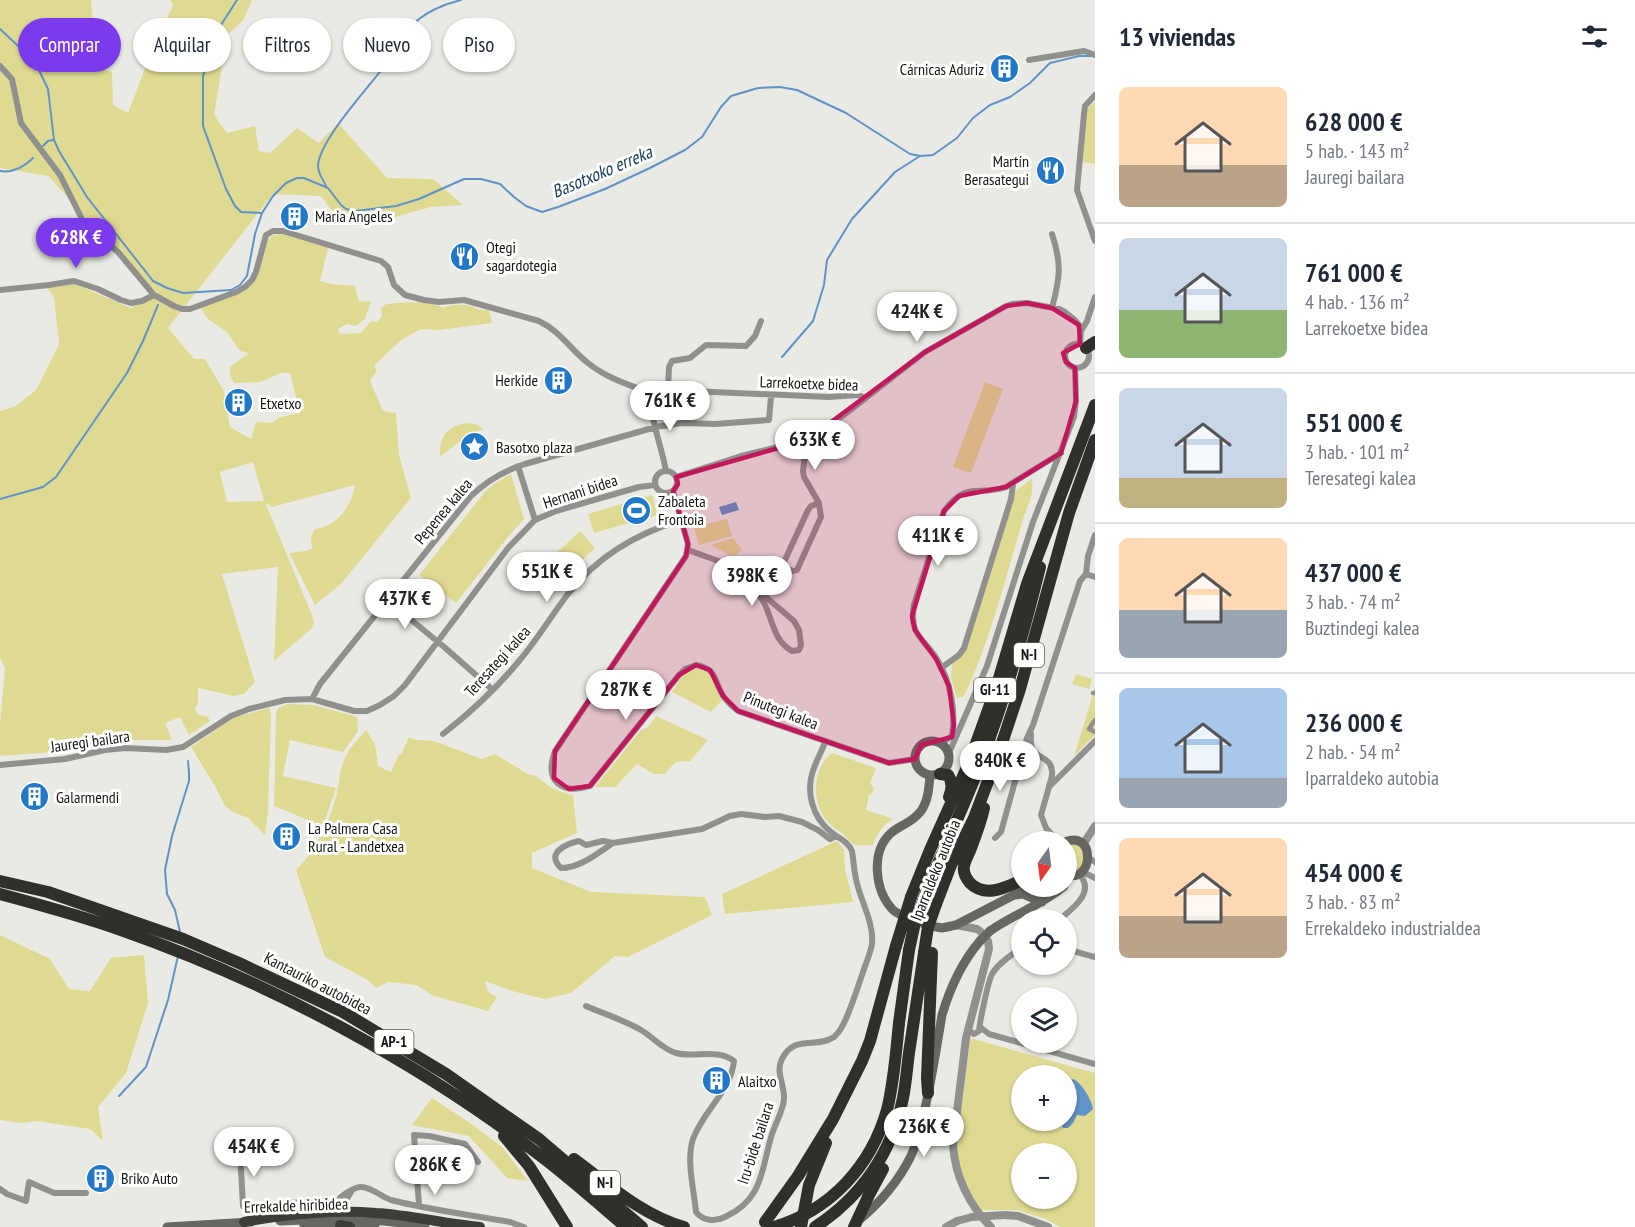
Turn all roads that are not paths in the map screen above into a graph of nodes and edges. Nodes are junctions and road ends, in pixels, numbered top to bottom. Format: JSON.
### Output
{"nodes":[{"id":1,"x":1095,"y":54,"type":"edge"},
{"id":2,"x":1029,"y":60,"type":"dead end"},
{"id":3,"x":0,"y":66,"type":"edge"},
{"id":4,"x":1095,"y":95,"type":"edge"},
{"id":5,"x":1052,"y":234,"type":"dead end"},
{"id":6,"x":1095,"y":241,"type":"edge"},
{"id":7,"x":0,"y":290,"type":"edge"},
{"id":8,"x":153,"y":295,"type":"junction"},
{"id":9,"x":1095,"y":297,"type":"edge"},
{"id":10,"x":1052,"y":308,"type":"junction"},
{"id":11,"x":761,"y":321,"type":"dead end"},
{"id":12,"x":1081,"y":331,"type":"junction"},
{"id":13,"x":1089,"y":351,"type":"edge"},
{"id":14,"x":1075,"y":368,"type":"junction"},
{"id":15,"x":668,"y":390,"type":"junction"},
{"id":16,"x":651,"y":393,"type":"junction"},
{"id":17,"x":771,"y":396,"type":"junction"},
{"id":18,"x":866,"y":398,"type":"junction"},
{"id":19,"x":1095,"y":405,"type":"edge"},
{"id":20,"x":656,"y":427,"type":"junction"},
{"id":21,"x":807,"y":440,"type":"junction"},
{"id":22,"x":1095,"y":440,"type":"edge"},
{"id":23,"x":1061,"y":453,"type":"junction"},
{"id":24,"x":518,"y":466,"type":"junction"},
{"id":25,"x":1038,"y":467,"type":"junction"},
{"id":26,"x":666,"y":471,"type":"junction"},
{"id":27,"x":676,"y":477,"type":"junction"},
{"id":28,"x":1049,"y":479,"type":"junction"},
{"id":29,"x":1013,"y":484,"type":"junction"},
{"id":30,"x":655,"y":485,"type":"junction"},
{"id":31,"x":673,"y":491,"type":"junction"},
{"id":32,"x":819,"y":503,"type":"junction"},
{"id":33,"x":535,"y":520,"type":"junction"},
{"id":34,"x":682,"y":520,"type":"junction"},
{"id":35,"x":1050,"y":525,"type":"junction"},
{"id":36,"x":1095,"y":535,"type":"edge"},
{"id":37,"x":688,"y":550,"type":"junction"},
{"id":38,"x":1086,"y":574,"type":"junction"},
{"id":39,"x":1095,"y":577,"type":"edge"},
{"id":40,"x":753,"y":587,"type":"junction"},
{"id":41,"x":387,"y":600,"type":"junction"},
{"id":42,"x":780,"y":609,"type":"junction"},
{"id":43,"x":770,"y":616,"type":"junction"},
{"id":44,"x":437,"y":641,"type":"junction"},
{"id":45,"x":941,"y":668,"type":"junction"},
{"id":46,"x":493,"y":690,"type":"junction"},
{"id":47,"x":312,"y":699,"type":"junction"},
{"id":48,"x":953,"y":711,"type":"junction"},
{"id":49,"x":968,"y":712,"type":"junction"},
{"id":50,"x":1095,"y":720,"type":"edge"},
{"id":51,"x":1083,"y":726,"type":"dead end"},
{"id":52,"x":1032,"y":728,"type":"junction"},
{"id":53,"x":1007,"y":729,"type":"junction"},
{"id":54,"x":1089,"y":729,"type":"junction"},
{"id":55,"x":1095,"y":732,"type":"edge"},
{"id":56,"x":442,"y":734,"type":"dead end"},
{"id":57,"x":952,"y":737,"type":"junction"},
{"id":58,"x":1095,"y":741,"type":"edge"},
{"id":59,"x":825,"y":742,"type":"junction"},
{"id":60,"x":942,"y":744,"type":"junction"},
{"id":61,"x":183,"y":747,"type":"joint"},
{"id":62,"x":949,"y":753,"type":"junction"},
{"id":63,"x":1036,"y":755,"type":"junction"},
{"id":64,"x":1023,"y":758,"type":"junction"},
{"id":65,"x":915,"y":759,"type":"junction"},
{"id":66,"x":0,"y":765,"type":"edge"},
{"id":67,"x":935,"y":775,"type":"junction"},
{"id":68,"x":1049,"y":786,"type":"junction"},
{"id":69,"x":987,"y":800,"type":"junction"},
{"id":70,"x":1095,"y":826,"type":"edge"},
{"id":71,"x":1049,"y":831,"type":"edge"},
{"id":72,"x":836,"y":836,"type":"junction"},
{"id":73,"x":995,"y":838,"type":"dead end"},
{"id":74,"x":1077,"y":839,"type":"edge"},
{"id":75,"x":613,"y":843,"type":"junction"},
{"id":76,"x":1084,"y":843,"type":"junction"},
{"id":77,"x":930,"y":850,"type":"junction"},
{"id":78,"x":1093,"y":861,"type":"edge"},
{"id":79,"x":1077,"y":874,"type":"edge"},
{"id":80,"x":1081,"y":874,"type":"junction"},
{"id":81,"x":1077,"y":877,"type":"edge"},
{"id":82,"x":1095,"y":878,"type":"edge"},
{"id":83,"x":0,"y":881,"type":"edge"},
{"id":84,"x":1011,"y":886,"type":"edge"},
{"id":85,"x":0,"y":894,"type":"edge"},
{"id":86,"x":1011,"y":897,"type":"edge"},
{"id":87,"x":1030,"y":897,"type":"edge"},
{"id":88,"x":1049,"y":897,"type":"edge"},
{"id":89,"x":917,"y":899,"type":"junction"},
{"id":90,"x":1042,"y":902,"type":"junction"},
{"id":91,"x":939,"y":904,"type":"junction"},
{"id":92,"x":1073,"y":909,"type":"edge"},
{"id":93,"x":122,"y":924,"type":"junction"},
{"id":94,"x":956,"y":925,"type":"junction"},
{"id":95,"x":1077,"y":952,"type":"edge"},
{"id":96,"x":928,"y":953,"type":"junction"},
{"id":97,"x":1011,"y":956,"type":"edge"},
{"id":98,"x":1095,"y":957,"type":"edge"},
{"id":99,"x":987,"y":975,"type":"junction"},
{"id":100,"x":917,"y":996,"type":"junction"},
{"id":101,"x":586,"y":1006,"type":"dead end"},
{"id":102,"x":980,"y":1027,"type":"junction"},
{"id":103,"x":968,"y":1030,"type":"junction"},
{"id":104,"x":1095,"y":1064,"type":"edge"},
{"id":105,"x":928,"y":1093,"type":"junction"},
{"id":106,"x":833,"y":1119,"type":"junction"},
{"id":107,"x":492,"y":1121,"type":"junction"},
{"id":108,"x":539,"y":1139,"type":"junction"},
{"id":109,"x":240,"y":1151,"type":"dead end"},
{"id":110,"x":478,"y":1162,"type":"dead end"},
{"id":111,"x":0,"y":1189,"type":"edge"},
{"id":112,"x":351,"y":1192,"type":"junction"},
{"id":113,"x":86,"y":1193,"type":"dead end"},
{"id":114,"x":419,"y":1205,"type":"junction"},
{"id":115,"x":301,"y":1207,"type":"junction"},
{"id":116,"x":445,"y":1210,"type":"junction"},
{"id":117,"x":339,"y":1211,"type":"junction"},
{"id":118,"x":244,"y":1222,"type":"junction"},
{"id":119,"x":443,"y":1224,"type":"edge"},
{"id":120,"x":678,"y":1225,"type":"edge"},
{"id":121,"x":770,"y":1225,"type":"edge"},
{"id":122,"x":345,"y":1226,"type":"edge"},
{"id":123,"x":167,"y":1227,"type":"edge"},
{"id":124,"x":284,"y":1227,"type":"edge"},
{"id":125,"x":375,"y":1227,"type":"edge"},
{"id":126,"x":425,"y":1227,"type":"edge"},
{"id":127,"x":480,"y":1227,"type":"edge"},
{"id":128,"x":524,"y":1227,"type":"edge"},
{"id":129,"x":567,"y":1227,"type":"edge"},
{"id":130,"x":626,"y":1227,"type":"edge"},
{"id":131,"x":642,"y":1227,"type":"edge"},
{"id":132,"x":801,"y":1227,"type":"edge"},
{"id":133,"x":815,"y":1227,"type":"edge"},
{"id":134,"x":852,"y":1227,"type":"edge"},
{"id":135,"x":946,"y":1227,"type":"edge"},
{"id":136,"x":991,"y":1227,"type":"edge"},
{"id":137,"x":1048,"y":1227,"type":"edge"}],
"edges":[{"from":1,"to":2,"type":"street"},
{"from":3,"to":8,"type":"street"},
{"from":4,"to":6,"type":"street"},
{"from":5,"to":10,"type":"street"},
{"from":7,"to":8,"type":"street"},
{"from":8,"to":16,"type":"street"},
{"from":9,"to":12,"type":"street"},
{"from":10,"to":12,"type":"street"},
{"from":10,"to":18,"type":"street"},
{"from":11,"to":15,"type":"street"},
{"from":12,"to":13,"type":"street"},
{"from":13,"to":14,"type":"street"},
{"from":13,"to":14,"type":"street"},
{"from":14,"to":23,"type":"street"},
{"from":15,"to":16,"type":"street","name":"Larrekoetxe bidea"},
{"from":15,"to":17,"type":"street","name":"Larrekoetxe bidea"},
{"from":16,"to":20,"type":"street"},
{"from":17,"to":18,"type":"street","name":"Larrekoetxe bidea"},
{"from":17,"to":20,"type":"street","name":"Pepenea kalea"},
{"from":18,"to":21,"type":"street"},
{"from":19,"to":35,"type":"highway","number":"N-I"},
{"from":20,"to":24,"type":"street","name":"Pepenea kalea"},
{"from":20,"to":26,"type":"street"},
{"from":21,"to":27,"type":"street"},
{"from":21,"to":32,"type":"street"},
{"from":22,"to":53,"type":"highway","name":"Iparraldeko autobia","number":"N-I"},
{"from":23,"to":25,"type":"street"},
{"from":23,"to":28,"type":"street"},
{"from":24,"to":33,"type":"street"},
{"from":24,"to":41,"type":"street","name":"Pepenea kalea"},
{"from":25,"to":28,"type":"street"},
{"from":25,"to":29,"type":"street"},
{"from":26,"to":27,"type":"street"},
{"from":26,"to":30,"type":"street"},
{"from":27,"to":31,"type":"street"},
{"from":28,"to":49,"type":"street"},
{"from":29,"to":45,"type":"street"},
{"from":29,"to":45,"type":"street"},
{"from":30,"to":31,"type":"street","name":"Hernani bidea"},
{"from":30,"to":33,"type":"street","name":"Hernani bidea"},
{"from":31,"to":34,"type":"street"},
{"from":32,"to":32,"type":"street"},
{"from":33,"to":44,"type":"street","name":"Hernani bidea"},
{"from":34,"to":37,"type":"street"},
{"from":34,"to":46,"type":"street","name":"Teresategi kalea"},
{"from":35,"to":77,"type":"highway","number":"GI-11"},
{"from":35,"to":89,"type":"highway","number":"N-I"},
{"from":36,"to":38,"type":"street"},
{"from":37,"to":40,"type":"street"},
{"from":37,"to":59,"type":"street","name":"Pinutegi kalea"},
{"from":38,"to":39,"type":"street"},
{"from":38,"to":52,"type":"street"},
{"from":40,"to":42,"type":"street"},
{"from":40,"to":43,"type":"street"},
{"from":41,"to":44,"type":"street"},
{"from":41,"to":47,"type":"street","name":"Pepenea kalea"},
{"from":42,"to":43,"type":"street"},
{"from":42,"to":43,"type":"street"},
{"from":44,"to":46,"type":"street"},
{"from":44,"to":47,"type":"street","name":"Hernani bidea"},
{"from":45,"to":48,"type":"street"},
{"from":46,"to":56,"type":"street","name":"Teresategi kalea"},
{"from":47,"to":61,"type":"street","name":"Hernani bidea"},
{"from":48,"to":49,"type":"street"},
{"from":48,"to":57,"type":"street"},
{"from":49,"to":57,"type":"street"},
{"from":49,"to":62,"type":"street"},
{"from":50,"to":54,"type":"street"},
{"from":51,"to":54,"type":"street"},
{"from":52,"to":63,"type":"street"},
{"from":52,"to":64,"type":"street"},
{"from":53,"to":69,"type":"highway"},
{"from":53,"to":91,"type":"highway","name":"Iparraldeko autobia","number":"N-I"},
{"from":54,"to":55,"type":"street"},
{"from":57,"to":60,"type":"street"},
{"from":58,"to":68,"type":"street"},
{"from":59,"to":65,"type":"street","name":"Pinutegi kalea"},
{"from":59,"to":72,"type":"street","name":"Iru-bide bailara"},
{"from":60,"to":62,"type":"main road"},
{"from":60,"to":65,"type":"main road"},
{"from":61,"to":66,"type":"street","name":"Jauregi bailara"},
{"from":62,"to":67,"type":"main road"},
{"from":63,"to":64,"type":"street"},
{"from":63,"to":68,"type":"street"},
{"from":64,"to":73,"type":"street"},
{"from":65,"to":67,"type":"main road"},
{"from":67,"to":77,"type":"highway"},
{"from":67,"to":94,"type":"main road"},
{"from":68,"to":71,"type":"street"},
{"from":69,"to":84,"type":"highway"},
{"from":69,"to":91,"type":"highway"},
{"from":70,"to":76,"type":"street"},
{"from":72,"to":75,"type":"street"},
{"from":72,"to":101,"type":"street","name":"Iru-bide bailara"},
{"from":74,"to":76,"type":"main road"},
{"from":75,"to":75,"type":"street"},
{"from":76,"to":78,"type":"main road"},
{"from":77,"to":89,"type":"highway","number":"GI-11"},
{"from":78,"to":80,"type":"main road"},
{"from":79,"to":80,"type":"main road"},
{"from":80,"to":81,"type":"main road"},
{"from":80,"to":82,"type":"street"},
{"from":80,"to":92,"type":"street"},
{"from":83,"to":93,"type":"highway","name":"Kantauriko autobidea","number":"AP-1"},
{"from":85,"to":93,"type":"highway","name":"Kantauriko autobidea","number":"AP-1"},
{"from":86,"to":94,"type":"main road"},
{"from":87,"to":90,"type":"main road"},
{"from":88,"to":90,"type":"main road"},
{"from":89,"to":106,"type":"highway","number":"GI-11","bridge":true},
{"from":89,"to":121,"type":"highway","name":"Iparraldeko autobia","number":"N-I","bridge":true},
{"from":90,"to":105,"type":"main road","bridge":true},
{"from":91,"to":96,"type":"highway","name":"Iparraldeko autobia","number":"N-I","bridge":true},
{"from":93,"to":107,"type":"highway","name":"Kantauriko autobidea","number":"AP-1"},
{"from":93,"to":108,"type":"highway","name":"Kantauriko autobidea","number":"AP-1"},
{"from":94,"to":99,"type":"street"},
{"from":95,"to":98,"type":"street"},
{"from":96,"to":100,"type":"highway","name":"Iparraldeko autobia","number":"N-I"},
{"from":96,"to":105,"type":"highway"},
{"from":97,"to":99,"type":"street"},
{"from":99,"to":102,"type":"street"},
{"from":99,"to":103,"type":"street"},
{"from":100,"to":133,"type":"highway","name":"Iparraldeko autobia","number":"N-I"},
{"from":100,"to":134,"type":"highway","bridge":true},
{"from":102,"to":103,"type":"street"},
{"from":102,"to":104,"type":"street"},
{"from":103,"to":136,"type":"street"},
{"from":105,"to":134,"type":"main road"},
{"from":106,"to":121,"type":"highway"},
{"from":106,"to":132,"type":"highway","number":"GI-11"},
{"from":107,"to":129,"type":"highway"},
{"from":107,"to":130,"type":"highway","name":"Kantauriko autobidea","number":"AP-1"},
{"from":108,"to":120,"type":"highway","number":"N-I"},
{"from":108,"to":131,"type":"highway","name":"Kantauriko autobidea","number":"AP-1"},
{"from":109,"to":115,"type":"street"},
{"from":110,"to":114,"type":"street"},
{"from":111,"to":113,"type":"street"},
{"from":112,"to":114,"type":"street"},
{"from":112,"to":115,"type":"street"},
{"from":112,"to":117,"type":"street"},
{"from":114,"to":116,"type":"street"},
{"from":115,"to":117,"type":"highway"},
{"from":115,"to":118,"type":"highway"},
{"from":116,"to":119,"type":"street"},
{"from":116,"to":128,"type":"street"},
{"from":117,"to":119,"type":"highway"},
{"from":118,"to":123,"type":"main road","name":"Errekalde hiribidea"},
{"from":118,"to":126,"type":"main road","name":"Errekalde hiribidea"},
{"from":119,"to":127,"type":"highway"},
{"from":122,"to":124,"type":"main road","name":"Errekalde hiribidea"},
{"from":122,"to":125,"type":"main road","name":"Errekalde hiribidea"},
{"from":135,"to":137,"type":"street","bridge":true}]}
